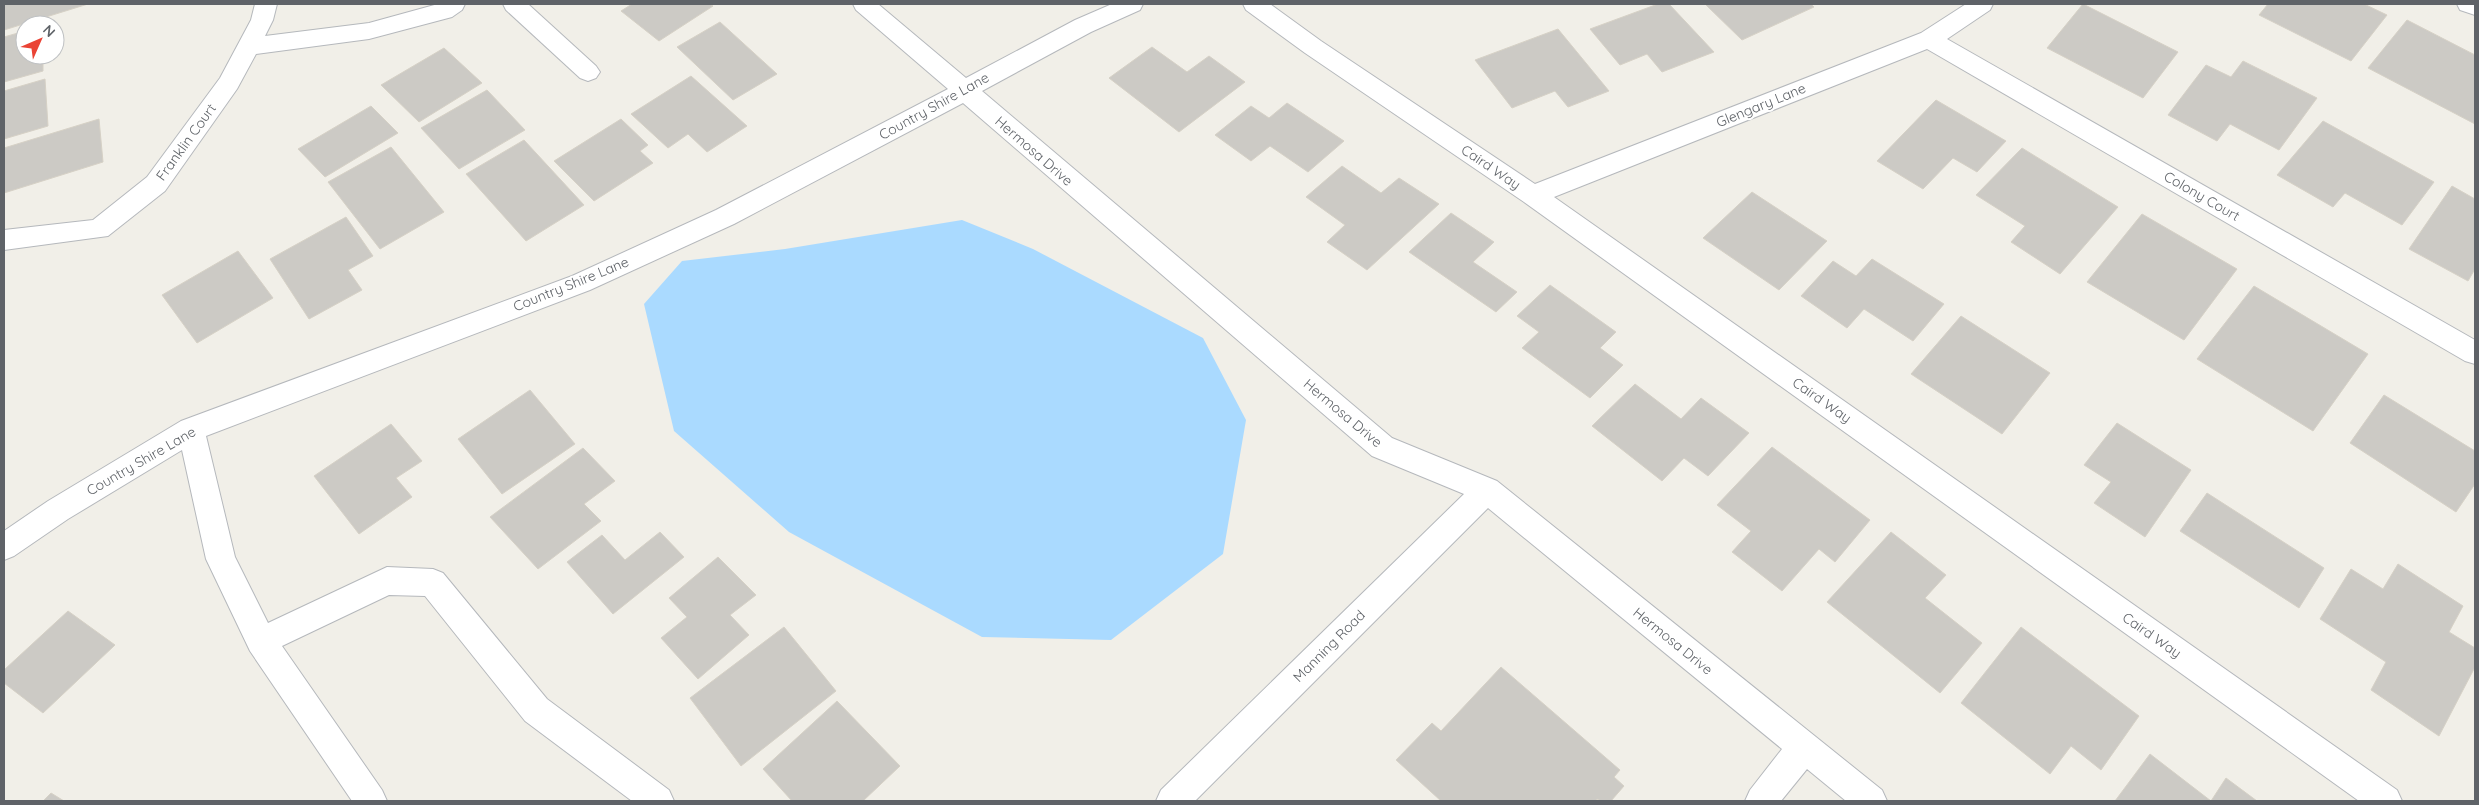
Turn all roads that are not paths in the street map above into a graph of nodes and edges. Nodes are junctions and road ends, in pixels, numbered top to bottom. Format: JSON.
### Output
{"nodes":[{"id":1,"x":266,"y":4,"type":"edge"},
{"id":2,"x":454,"y":4,"type":"edge"},
{"id":3,"x":514,"y":4,"type":"edge"},
{"id":4,"x":864,"y":4,"type":"edge"},
{"id":5,"x":1132,"y":4,"type":"edge"},
{"id":6,"x":1254,"y":4,"type":"edge"},
{"id":7,"x":1982,"y":4,"type":"edge"},
{"id":8,"x":2468,"y":4,"type":"edge"},
{"id":9,"x":2475,"y":7,"type":"edge"},
{"id":10,"x":1929,"y":38,"type":"junction"},
{"id":11,"x":248,"y":47,"type":"junction"},
{"id":12,"x":588,"y":72,"type":"dead end"},
{"id":13,"x":965,"y":92,"type":"junction"},
{"id":14,"x":1533,"y":195,"type":"junction"},
{"id":15,"x":4,"y":240,"type":"edge"},
{"id":16,"x":2475,"y":353,"type":"edge"},
{"id":17,"x":191,"y":430,"type":"junction"},
{"id":18,"x":1487,"y":490,"type":"junction"},
{"id":19,"x":4,"y":547,"type":"edge"},
{"id":20,"x":261,"y":641,"type":"junction"},
{"id":21,"x":1804,"y":747,"type":"junction"},
{"id":22,"x":371,"y":801,"type":"edge"},
{"id":23,"x":658,"y":801,"type":"edge"},
{"id":24,"x":1172,"y":801,"type":"edge"},
{"id":25,"x":1761,"y":801,"type":"edge"},
{"id":26,"x":1871,"y":801,"type":"edge"},
{"id":27,"x":2386,"y":801,"type":"edge"}],
"edges":[{"from":1,"to":11,"type":"street","name":"Franklin Court"},
{"from":2,"to":11,"type":"street"},
{"from":3,"to":12,"type":"street"},
{"from":4,"to":13,"type":"street","name":"Hermosa Drive"},
{"from":5,"to":13,"type":"street","name":"Country Shire Lane"},
{"from":6,"to":14,"type":"street","name":"Caird Way"},
{"from":7,"to":10,"type":"street","name":"Glengary Lane"},
{"from":8,"to":9,"type":"street"},
{"from":10,"to":14,"type":"street","name":"Glengary Lane"},
{"from":10,"to":16,"type":"street","name":"Colony Court"},
{"from":11,"to":15,"type":"street","name":"Franklin Court"},
{"from":13,"to":17,"type":"street","name":"Country Shire Lane"},
{"from":13,"to":18,"type":"street","name":"Hermosa Drive"},
{"from":14,"to":27,"type":"street","name":"Caird Way"},
{"from":17,"to":19,"type":"street","name":"Country Shire Lane"},
{"from":17,"to":20,"type":"street"},
{"from":18,"to":21,"type":"street","name":"Hermosa Drive"},
{"from":18,"to":24,"type":"street","name":"Manning Road"},
{"from":20,"to":22,"type":"street"},
{"from":20,"to":23,"type":"street"},
{"from":21,"to":25,"type":"street"},
{"from":21,"to":26,"type":"street","name":"Hermosa Drive"}]}
